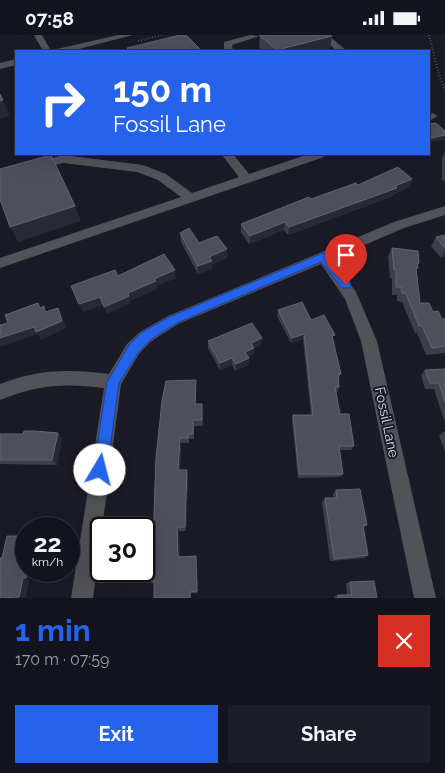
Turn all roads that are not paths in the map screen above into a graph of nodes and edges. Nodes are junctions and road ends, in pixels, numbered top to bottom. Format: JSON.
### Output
{"nodes":[{"id":1,"x":38,"y":35,"type":"edge"},
{"id":2,"x":257,"y":35,"type":"edge"},
{"id":3,"x":322,"y":35,"type":"edge"},
{"id":4,"x":127,"y":38,"type":"edge"},
{"id":5,"x":46,"y":50,"type":"edge"},
{"id":6,"x":65,"y":50,"type":"edge"},
{"id":7,"x":229,"y":50,"type":"edge"},
{"id":8,"x":341,"y":50,"type":"edge"},
{"id":9,"x":15,"y":62,"type":"edge"},
{"id":10,"x":0,"y":66,"type":"edge"},
{"id":11,"x":228,"y":155,"type":"edge"},
{"id":12,"x":317,"y":155,"type":"edge"},
{"id":13,"x":0,"y":177,"type":"edge"},
{"id":14,"x":246,"y":178,"type":"junction"},
{"id":15,"x":189,"y":197,"type":"junction"},
{"id":16,"x":445,"y":210,"type":"edge"},
{"id":17,"x":323,"y":257,"type":"junction"},
{"id":18,"x":0,"y":263,"type":"edge"},
{"id":19,"x":113,"y":382,"type":"junction"},
{"id":20,"x":0,"y":392,"type":"edge"},
{"id":21,"x":82,"y":598,"type":"edge"},
{"id":22,"x":425,"y":598,"type":"edge"}],
"edges":[{"from":1,"to":5,"type":"street"},
{"from":2,"to":7,"type":"street"},
{"from":3,"to":8,"type":"street"},
{"from":4,"to":6,"type":"street"},
{"from":9,"to":10,"type":"street"},
{"from":11,"to":14,"type":"street"},
{"from":12,"to":14,"type":"street"},
{"from":13,"to":15,"type":"street"},
{"from":14,"to":15,"type":"street"},
{"from":15,"to":18,"type":"street"},
{"from":16,"to":17,"type":"street"},
{"from":17,"to":19,"type":"street"},
{"from":17,"to":22,"type":"street","name":"Fossil Lane"},
{"from":19,"to":20,"type":"street"},
{"from":19,"to":21,"type":"street"}]}
